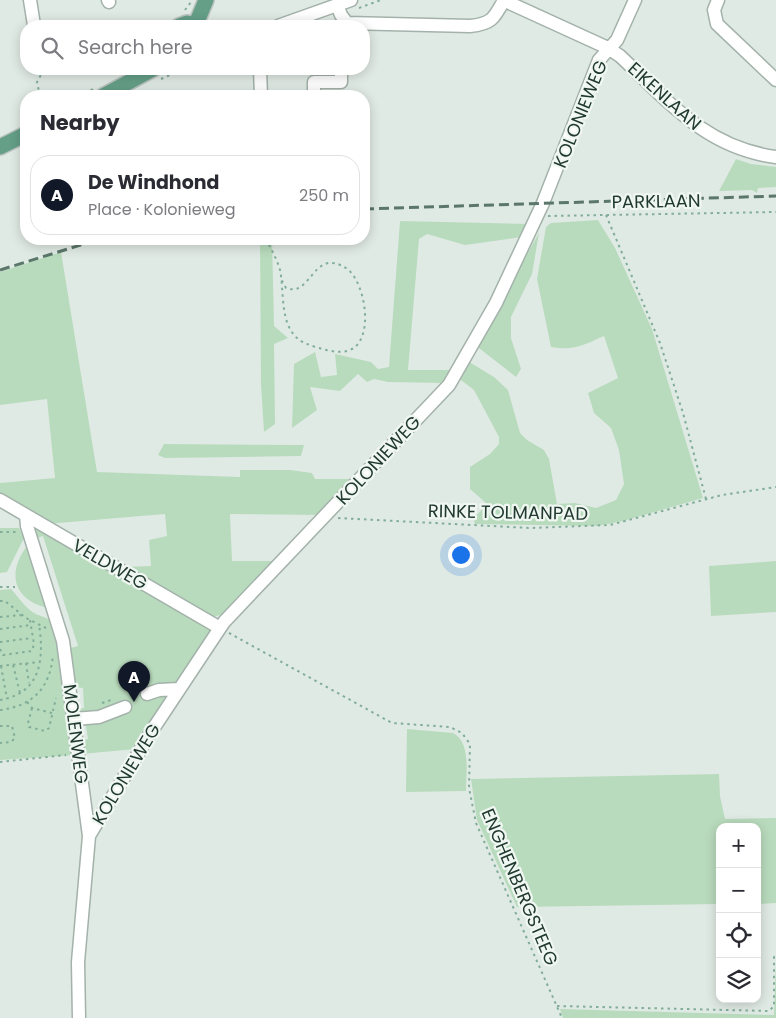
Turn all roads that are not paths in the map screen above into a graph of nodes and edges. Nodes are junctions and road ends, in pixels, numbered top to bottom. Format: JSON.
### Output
{"nodes":[{"id":1,"x":30,"y":0,"type":"edge"},
{"id":2,"x":206,"y":0,"type":"edge"},
{"id":3,"x":351,"y":0,"type":"edge"},
{"id":4,"x":503,"y":0,"type":"edge"},
{"id":5,"x":635,"y":0,"type":"edge"},
{"id":6,"x":718,"y":0,"type":"edge"},
{"id":7,"x":339,"y":15,"type":"edge"},
{"id":8,"x":33,"y":20,"type":"edge"},
{"id":9,"x":200,"y":20,"type":"edge"},
{"id":10,"x":311,"y":20,"type":"edge"},
{"id":11,"x":370,"y":23,"type":"edge"},
{"id":12,"x":608,"y":48,"type":"junction"},
{"id":13,"x":143,"y":75,"type":"edge"},
{"id":14,"x":260,"y":75,"type":"edge"},
{"id":15,"x":341,"y":75,"type":"edge"},
{"id":16,"x":776,"y":80,"type":"edge"},
{"id":17,"x":114,"y":90,"type":"edge"},
{"id":18,"x":261,"y":90,"type":"edge"},
{"id":19,"x":314,"y":90,"type":"edge"},
{"id":20,"x":20,"y":137,"type":"edge"},
{"id":21,"x":0,"y":148,"type":"edge"},
{"id":22,"x":776,"y":157,"type":"edge"},
{"id":23,"x":0,"y":500,"type":"edge"},
{"id":24,"x":26,"y":515,"type":"junction"},
{"id":25,"x":220,"y":628,"type":"junction"},
{"id":26,"x":180,"y":689,"type":"junction"},
{"id":27,"x":146,"y":694,"type":"dead end"},
{"id":28,"x":125,"y":707,"type":"dead end"},
{"id":29,"x":74,"y":719,"type":"junction"},
{"id":30,"x":89,"y":836,"type":"junction"},
{"id":31,"x":79,"y":1018,"type":"edge"}],
"edges":[{"from":1,"to":8,"type":"street"},
{"from":2,"to":9,"type":"main road"},
{"from":3,"to":7,"type":"street"},
{"from":4,"to":11,"type":"street"},
{"from":4,"to":12,"type":"street","name":"EIKENLAAN"},
{"from":5,"to":12,"type":"street","name":"KOLONIEWEG"},
{"from":6,"to":16,"type":"street"},
{"from":7,"to":10,"type":"street"},
{"from":12,"to":22,"type":"street","name":"EIKENLAAN"},
{"from":12,"to":25,"type":"street","name":"KOLONIEWEG"},
{"from":13,"to":17,"type":"main road"},
{"from":14,"to":18,"type":"street"},
{"from":15,"to":19,"type":"street"},
{"from":20,"to":21,"type":"main road"},
{"from":23,"to":24,"type":"street","name":"VELDWEG"},
{"from":24,"to":25,"type":"street","name":"VELDWEG"},
{"from":24,"to":29,"type":"street","name":"MOLENWEG"},
{"from":25,"to":26,"type":"street","name":"KOLONIEWEG"},
{"from":26,"to":27,"type":"street"},
{"from":26,"to":30,"type":"street","name":"KOLONIEWEG"},
{"from":28,"to":29,"type":"street"},
{"from":29,"to":30,"type":"street","name":"MOLENWEG"},
{"from":30,"to":31,"type":"street","name":"MOLENWEG"}]}
